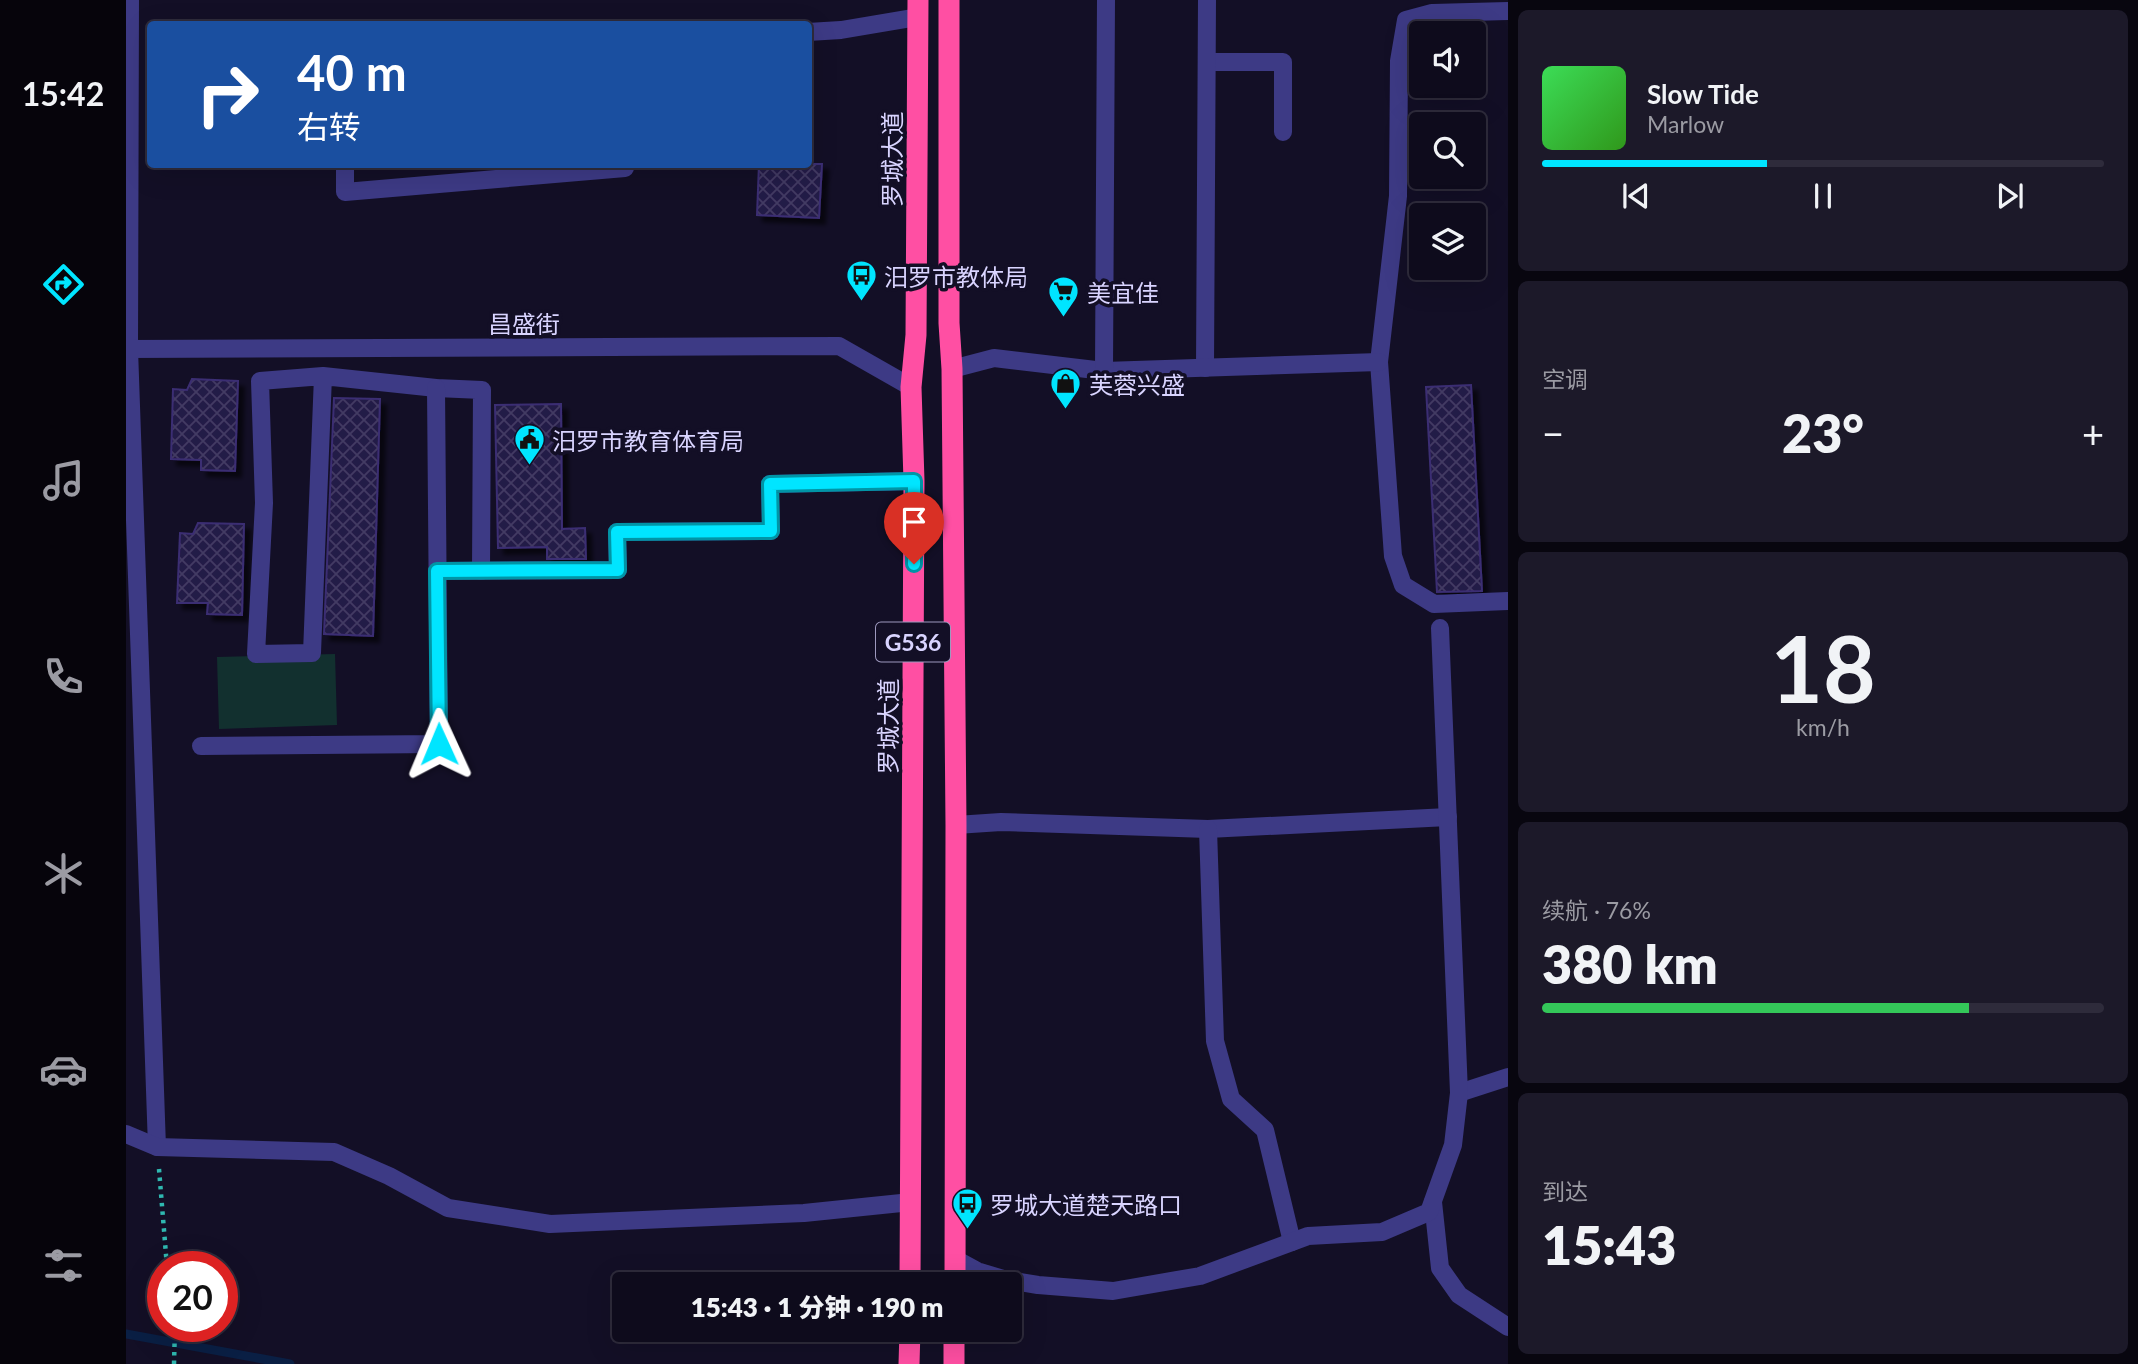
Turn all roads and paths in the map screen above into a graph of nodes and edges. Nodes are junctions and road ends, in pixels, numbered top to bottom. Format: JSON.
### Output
{"nodes":[{"id":1,"x":130,"y":0,"type":"edge"},
{"id":2,"x":949,"y":0,"type":"edge"},
{"id":3,"x":1106,"y":0,"type":"edge"},
{"id":4,"x":1207,"y":0,"type":"edge"},
{"id":5,"x":918,"y":8,"type":"edge"},
{"id":6,"x":1508,"y":11,"type":"edge"},
{"id":7,"x":812,"y":32,"type":"edge"},
{"id":8,"x":1208,"y":62,"type":"junction"},
{"id":9,"x":1283,"y":132,"type":"dead end"},
{"id":10,"x":345,"y":168,"type":"edge"},
{"id":11,"x":625,"y":168,"type":"edge"},
{"id":12,"x":128,"y":349,"type":"edge"},
{"id":13,"x":1379,"y":362,"type":"junction"},
{"id":14,"x":1205,"y":368,"type":"junction"},
{"id":15,"x":952,"y":369,"type":"junction"},
{"id":16,"x":1104,"y":371,"type":"junction"},
{"id":17,"x":323,"y":376,"type":"junction"},
{"id":18,"x":911,"y":387,"type":"junction"},
{"id":19,"x":436,"y":388,"type":"junction"},
{"id":20,"x":914,"y":481,"type":"junction"},
{"id":21,"x":437,"y":571,"type":"junction"},
{"id":22,"x":481,"y":571,"type":"junction"},
{"id":23,"x":1508,"y":601,"type":"edge"},
{"id":24,"x":1440,"y":628,"type":"dead end"},
{"id":25,"x":201,"y":746,"type":"dead end"},
{"id":26,"x":1448,"y":817,"type":"junction"},
{"id":27,"x":956,"y":825,"type":"junction"},
{"id":28,"x":1208,"y":829,"type":"junction"},
{"id":29,"x":1508,"y":1077,"type":"edge"},
{"id":30,"x":1459,"y":1093,"type":"junction"},
{"id":31,"x":126,"y":1135,"type":"edge"},
{"id":32,"x":157,"y":1147,"type":"junction"},
{"id":33,"x":911,"y":1202,"type":"junction"},
{"id":34,"x":1433,"y":1202,"type":"junction"},
{"id":35,"x":1293,"y":1242,"type":"junction"},
{"id":36,"x":166,"y":1251,"type":"edge"},
{"id":37,"x":955,"y":1259,"type":"junction"},
{"id":38,"x":910,"y":1272,"type":"edge"},
{"id":39,"x":955,"y":1272,"type":"edge"},
{"id":40,"x":1508,"y":1327,"type":"edge"},
{"id":41,"x":174,"y":1342,"type":"edge"},
{"id":42,"x":910,"y":1342,"type":"edge"},
{"id":43,"x":954,"y":1342,"type":"edge"},
{"id":44,"x":174,"y":1364,"type":"edge"},
{"id":45,"x":909,"y":1364,"type":"edge"},
{"id":46,"x":954,"y":1364,"type":"edge"}],
"edges":[{"from":1,"to":12,"type":"street"},
{"from":2,"to":15,"type":"highway","number":"G536"},
{"from":3,"to":16,"type":"street"},
{"from":4,"to":8,"type":"street"},
{"from":5,"to":7,"type":"street"},
{"from":5,"to":18,"type":"highway","name":"罗城大道","number":"G536"},
{"from":6,"to":13,"type":"street"},
{"from":8,"to":9,"type":"street"},
{"from":8,"to":14,"type":"street"},
{"from":10,"to":11,"type":"street"},
{"from":12,"to":18,"type":"street","name":"昌盛街"},
{"from":12,"to":32,"type":"street"},
{"from":13,"to":14,"type":"street"},
{"from":13,"to":23,"type":"street"},
{"from":14,"to":16,"type":"street"},
{"from":15,"to":16,"type":"street"},
{"from":15,"to":27,"type":"highway","number":"G536"},
{"from":17,"to":17,"type":"street"},
{"from":17,"to":19,"type":"street"},
{"from":18,"to":20,"type":"highway","name":"罗城大道","number":"G536"},
{"from":19,"to":21,"type":"street"},
{"from":19,"to":22,"type":"street"},
{"from":20,"to":22,"type":"street"},
{"from":20,"to":33,"type":"highway","name":"罗城大道","number":"G536"},
{"from":21,"to":22,"type":"street"},
{"from":21,"to":25,"type":"street"},
{"from":24,"to":26,"type":"street"},
{"from":26,"to":28,"type":"street"},
{"from":26,"to":30,"type":"street"},
{"from":27,"to":28,"type":"street"},
{"from":27,"to":37,"type":"highway","number":"G536"},
{"from":28,"to":35,"type":"street"},
{"from":29,"to":30,"type":"street"},
{"from":30,"to":34,"type":"street"},
{"from":31,"to":32,"type":"street"},
{"from":32,"to":33,"type":"street"},
{"from":32,"to":36,"type":"path"},
{"from":33,"to":38,"type":"highway","name":"罗城大道","number":"G536"},
{"from":34,"to":35,"type":"street"},
{"from":34,"to":40,"type":"street"},
{"from":35,"to":37,"type":"street"},
{"from":37,"to":39,"type":"highway","number":"G536"},
{"from":41,"to":44,"type":"path"},
{"from":42,"to":45,"type":"highway"},
{"from":43,"to":46,"type":"highway"}]}
